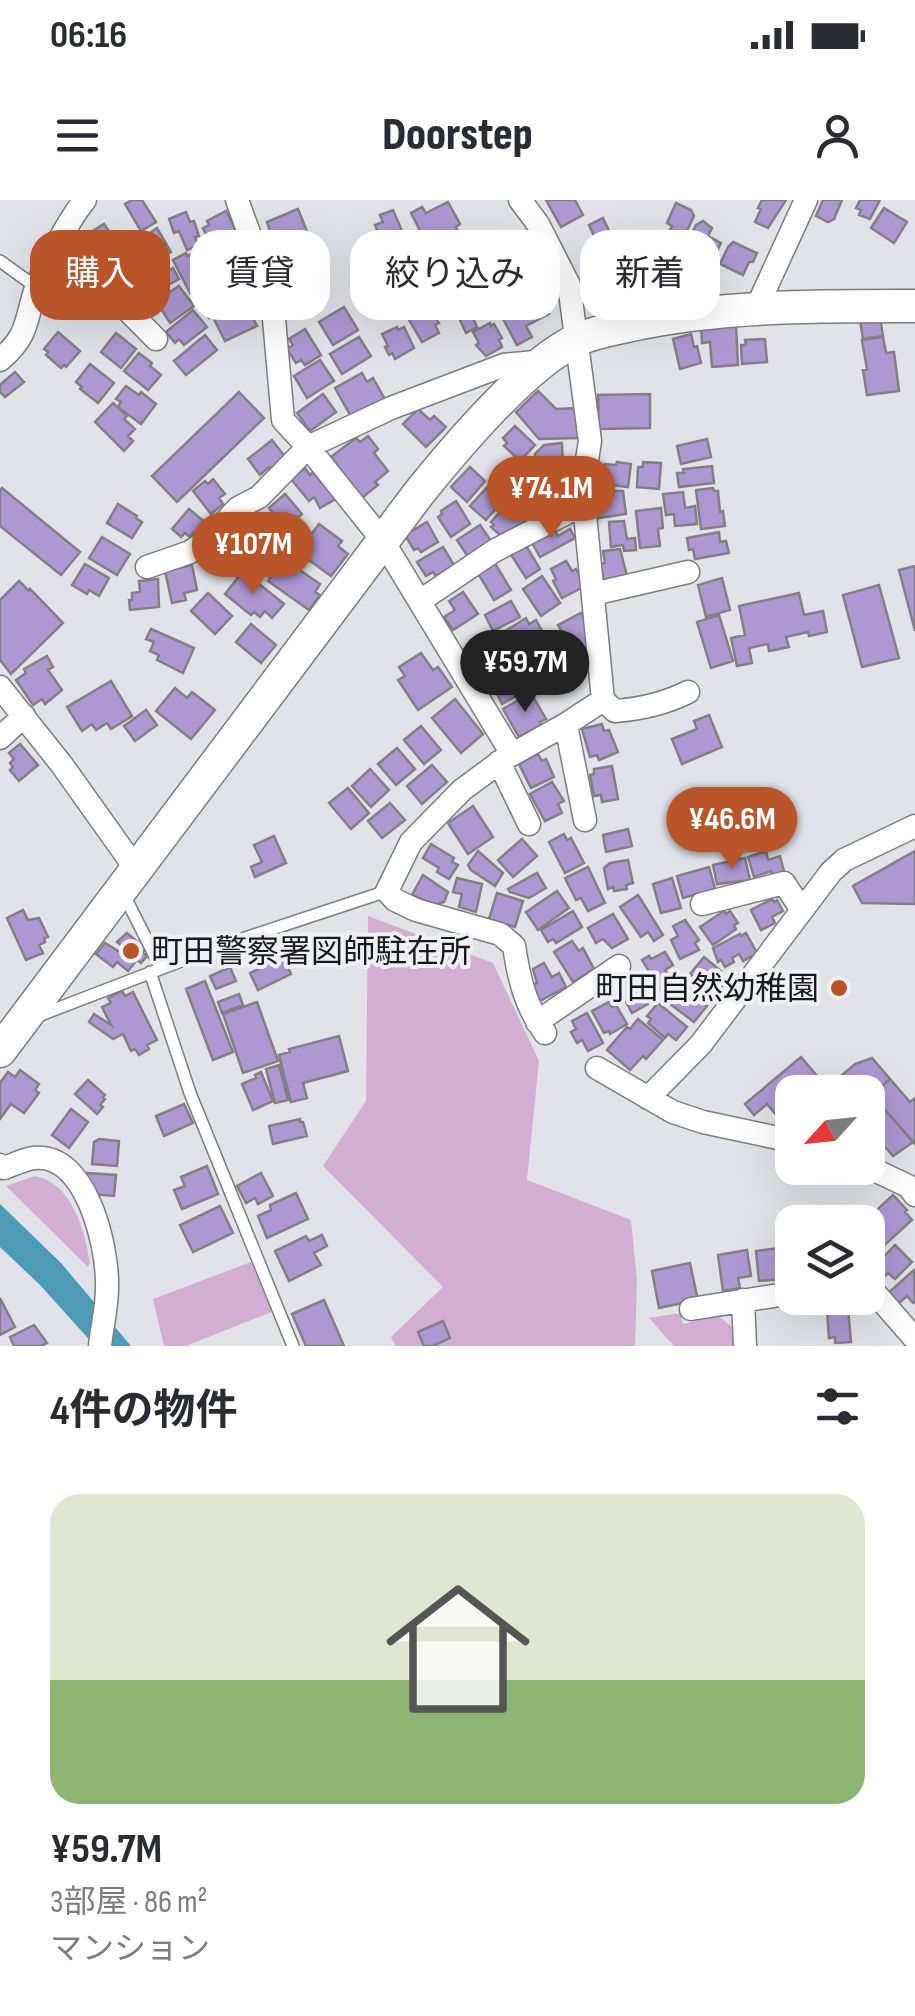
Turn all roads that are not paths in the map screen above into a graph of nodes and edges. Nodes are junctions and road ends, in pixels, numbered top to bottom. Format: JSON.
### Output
{"nodes":[{"id":1,"x":85,"y":200,"type":"edge"},
{"id":2,"x":237,"y":200,"type":"edge"},
{"id":3,"x":520,"y":200,"type":"edge"},
{"id":4,"x":806,"y":200,"type":"edge"},
{"id":5,"x":66,"y":230,"type":"edge"},
{"id":6,"x":0,"y":261,"type":"edge"},
{"id":7,"x":30,"y":284,"type":"edge"},
{"id":8,"x":915,"y":306,"type":"edge"},
{"id":9,"x":30,"y":309,"type":"edge"},
{"id":10,"x":756,"y":309,"type":"junction"},
{"id":11,"x":137,"y":320,"type":"edge"},
{"id":12,"x":156,"y":339,"type":"dead end"},
{"id":13,"x":578,"y":340,"type":"junction"},
{"id":14,"x":0,"y":360,"type":"edge"},
{"id":15,"x":545,"y":361,"type":"junction"},
{"id":16,"x":308,"y":447,"type":"junction"},
{"id":17,"x":584,"y":504,"type":"junction"},
{"id":18,"x":383,"y":541,"type":"junction"},
{"id":19,"x":147,"y":567,"type":"dead end"},
{"id":20,"x":688,"y":572,"type":"dead end"},
{"id":21,"x":593,"y":594,"type":"junction"},
{"id":22,"x":420,"y":601,"type":"junction"},
{"id":23,"x":0,"y":687,"type":"edge"},
{"id":24,"x":688,"y":692,"type":"dead end"},
{"id":25,"x":603,"y":700,"type":"junction"},
{"id":26,"x":24,"y":716,"type":"junction"},
{"id":27,"x":566,"y":725,"type":"junction"},
{"id":28,"x":0,"y":738,"type":"edge"},
{"id":29,"x":506,"y":758,"type":"junction"},
{"id":30,"x":586,"y":820,"type":"dead end"},
{"id":31,"x":530,"y":824,"type":"dead end"},
{"id":32,"x":915,"y":826,"type":"edge"},
{"id":33,"x":129,"y":879,"type":"junction"},
{"id":34,"x":387,"y":891,"type":"junction"},
{"id":35,"x":702,"y":904,"type":"dead end"},
{"id":36,"x":802,"y":910,"type":"junction"},
{"id":37,"x":619,"y":966,"type":"dead end"},
{"id":38,"x":156,"y":970,"type":"junction"},
{"id":39,"x":20,"y":1024,"type":"junction"},
{"id":40,"x":0,"y":1051,"type":"edge"},
{"id":41,"x":596,"y":1068,"type":"dead end"},
{"id":42,"x":648,"y":1098,"type":"junction"},
{"id":43,"x":775,"y":1137,"type":"edge"},
{"id":44,"x":0,"y":1165,"type":"edge"},
{"id":45,"x":885,"y":1174,"type":"edge"},
{"id":46,"x":915,"y":1195,"type":"edge"},
{"id":47,"x":775,"y":1295,"type":"edge"},
{"id":48,"x":743,"y":1300,"type":"junction"},
{"id":49,"x":885,"y":1305,"type":"edge"},
{"id":50,"x":691,"y":1309,"type":"dead end"},
{"id":51,"x":915,"y":1340,"type":"edge"},
{"id":52,"x":100,"y":1346,"type":"edge"},
{"id":53,"x":293,"y":1346,"type":"edge"},
{"id":54,"x":746,"y":1346,"type":"edge"}],
"edges":[{"from":1,"to":5,"type":"street"},
{"from":2,"to":16,"type":"street"},
{"from":3,"to":13,"type":"street"},
{"from":4,"to":10,"type":"street"},
{"from":6,"to":7,"type":"lane"},
{"from":8,"to":10,"type":"street"},
{"from":9,"to":14,"type":"street"},
{"from":10,"to":13,"type":"street"},
{"from":11,"to":12,"type":"street"},
{"from":13,"to":15,"type":"street"},
{"from":13,"to":17,"type":"street"},
{"from":15,"to":16,"type":"street"},
{"from":15,"to":18,"type":"street"},
{"from":16,"to":18,"type":"street"},
{"from":16,"to":19,"type":"street"},
{"from":17,"to":21,"type":"street"},
{"from":17,"to":22,"type":"street"},
{"from":18,"to":22,"type":"street"},
{"from":18,"to":33,"type":"street"},
{"from":20,"to":21,"type":"street"},
{"from":21,"to":25,"type":"street"},
{"from":22,"to":29,"type":"street"},
{"from":23,"to":26,"type":"street"},
{"from":24,"to":25,"type":"street"},
{"from":25,"to":27,"type":"street"},
{"from":26,"to":28,"type":"street"},
{"from":26,"to":33,"type":"street"},
{"from":27,"to":29,"type":"street"},
{"from":27,"to":30,"type":"street"},
{"from":29,"to":31,"type":"street"},
{"from":29,"to":34,"type":"street"},
{"from":32,"to":36,"type":"street"},
{"from":33,"to":38,"type":"lane"},
{"from":33,"to":39,"type":"street"},
{"from":34,"to":37,"type":"street"},
{"from":34,"to":38,"type":"lane"},
{"from":35,"to":36,"type":"street"},
{"from":36,"to":42,"type":"street"},
{"from":38,"to":39,"type":"lane"},
{"from":38,"to":53,"type":"lane"},
{"from":39,"to":40,"type":"street"},
{"from":41,"to":42,"type":"street"},
{"from":42,"to":43,"type":"street"},
{"from":44,"to":52,"type":"street"},
{"from":45,"to":46,"type":"street"},
{"from":47,"to":48,"type":"street"},
{"from":48,"to":50,"type":"street"},
{"from":48,"to":54,"type":"street"},
{"from":49,"to":51,"type":"street"}]}
